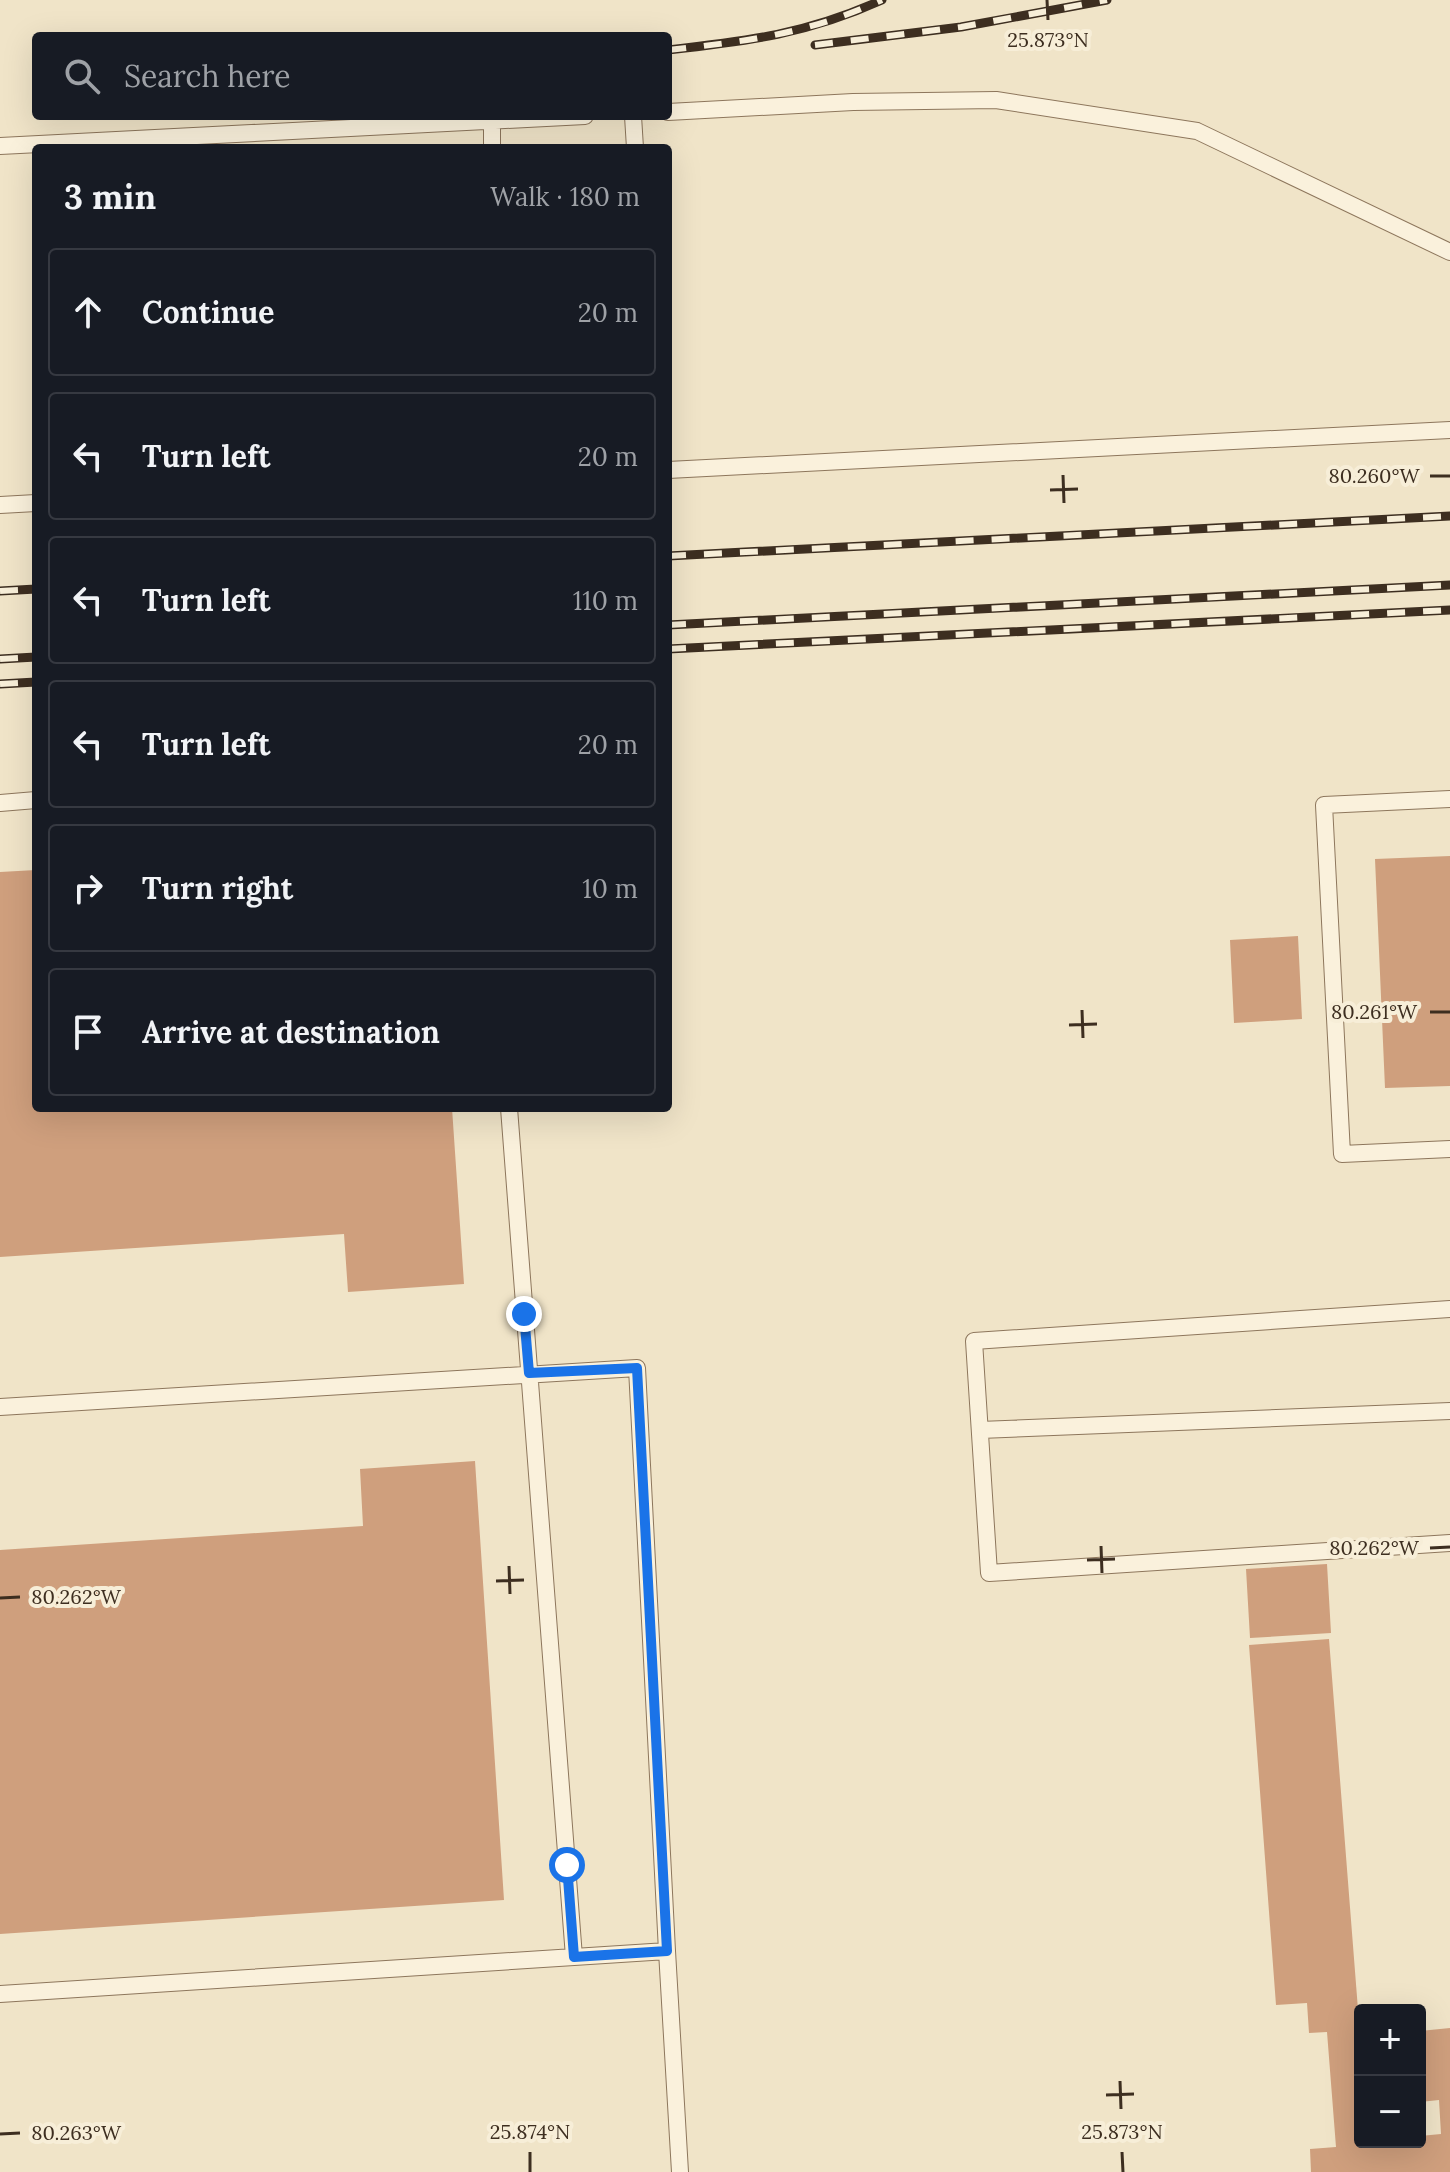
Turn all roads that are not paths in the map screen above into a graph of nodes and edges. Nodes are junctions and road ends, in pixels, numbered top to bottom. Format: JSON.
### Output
{"nodes":[{"id":1,"x":672,"y":112,"type":"edge"},
{"id":2,"x":511,"y":120,"type":"edge"},
{"id":3,"x":633,"y":120,"type":"edge"},
{"id":4,"x":492,"y":121,"type":"junction"},
{"id":5,"x":262,"y":140,"type":"edge"},
{"id":6,"x":117,"y":144,"type":"edge"},
{"id":7,"x":492,"y":144,"type":"edge"},
{"id":8,"x":635,"y":144,"type":"edge"},
{"id":9,"x":0,"y":146,"type":"edge"},
{"id":10,"x":32,"y":146,"type":"edge"},
{"id":11,"x":1450,"y":252,"type":"edge"},
{"id":12,"x":1450,"y":430,"type":"edge"},
{"id":13,"x":672,"y":470,"type":"edge"},
{"id":14,"x":32,"y":503,"type":"edge"},
{"id":15,"x":0,"y":505,"type":"edge"},
{"id":16,"x":1450,"y":799,"type":"edge"},
{"id":17,"x":32,"y":800,"type":"edge"},
{"id":18,"x":0,"y":803,"type":"edge"},
{"id":19,"x":509,"y":1112,"type":"edge"},
{"id":20,"x":1450,"y":1149,"type":"edge"},
{"id":21,"x":1450,"y":1309,"type":"edge"},
{"id":22,"x":529,"y":1373,"type":"junction"},
{"id":23,"x":0,"y":1407,"type":"edge"},
{"id":24,"x":1450,"y":1411,"type":"edge"},
{"id":25,"x":980,"y":1430,"type":"junction"},
{"id":26,"x":1450,"y":1543,"type":"edge"},
{"id":27,"x":667,"y":1951,"type":"junction"},
{"id":28,"x":574,"y":1957,"type":"junction"},
{"id":29,"x":0,"y":1994,"type":"edge"},
{"id":30,"x":680,"y":2172,"type":"edge"}],
"edges":[{"from":1,"to":11,"type":"lane"},
{"from":2,"to":4,"type":"lane"},
{"from":3,"to":8,"type":"lane"},
{"from":4,"to":5,"type":"lane"},
{"from":4,"to":7,"type":"lane"},
{"from":5,"to":6,"type":"lane"},
{"from":9,"to":10,"type":"lane"},
{"from":12,"to":13,"type":"lane"},
{"from":14,"to":15,"type":"lane"},
{"from":16,"to":20,"type":"lane"},
{"from":17,"to":18,"type":"lane"},
{"from":19,"to":22,"type":"lane"},
{"from":21,"to":25,"type":"lane"},
{"from":22,"to":23,"type":"lane"},
{"from":22,"to":27,"type":"lane"},
{"from":22,"to":28,"type":"lane"},
{"from":24,"to":25,"type":"lane"},
{"from":25,"to":26,"type":"lane"},
{"from":27,"to":28,"type":"lane"},
{"from":27,"to":30,"type":"lane"},
{"from":28,"to":29,"type":"lane"}]}
